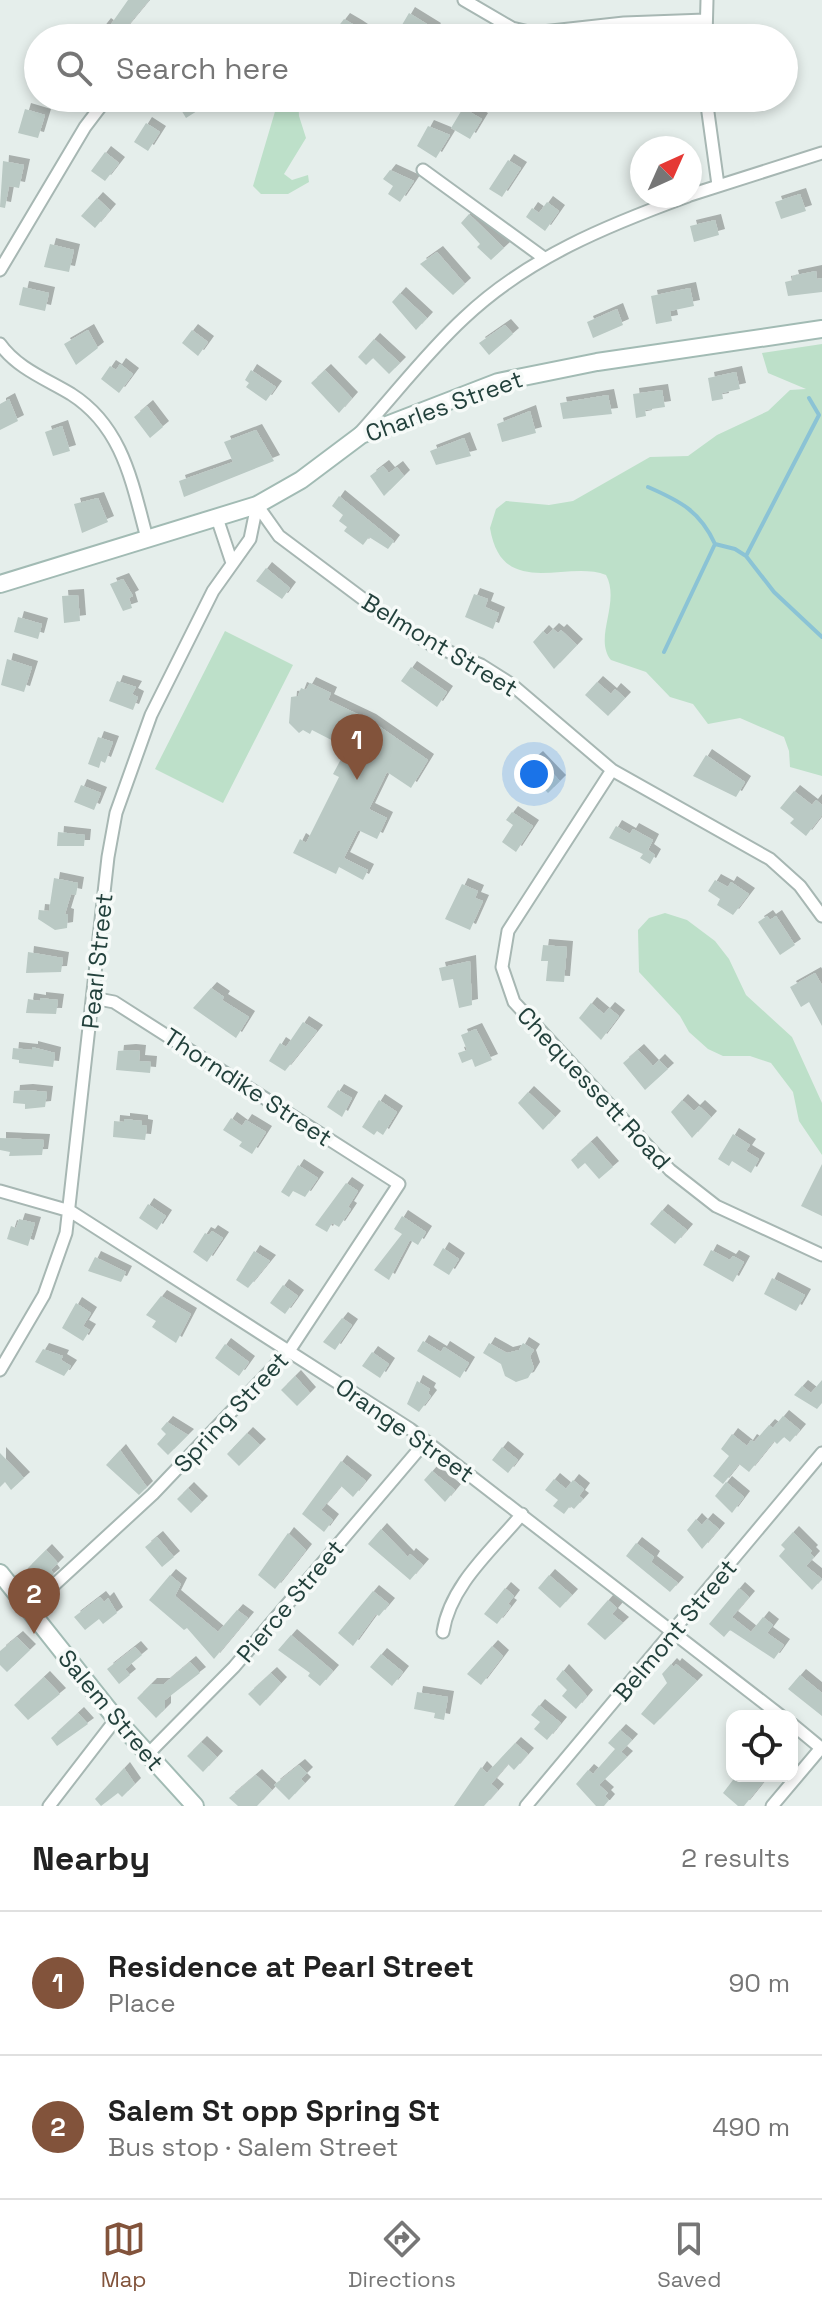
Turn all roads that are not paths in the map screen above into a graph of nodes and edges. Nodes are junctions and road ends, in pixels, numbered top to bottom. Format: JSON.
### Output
{"nodes":[{"id":1,"x":464,"y":0,"type":"edge"},
{"id":2,"x":707,"y":0,"type":"edge"},
{"id":3,"x":705,"y":20,"type":"junction"},
{"id":4,"x":505,"y":24,"type":"edge"},
{"id":5,"x":615,"y":24,"type":"edge"},
{"id":6,"x":705,"y":24,"type":"edge"},
{"id":7,"x":96,"y":112,"type":"edge"},
{"id":8,"x":708,"y":112,"type":"edge"},
{"id":9,"x":822,"y":153,"type":"edge"},
{"id":10,"x":423,"y":170,"type":"dead end"},
{"id":11,"x":718,"y":185,"type":"junction"},
{"id":12,"x":702,"y":191,"type":"edge"},
{"id":13,"x":658,"y":208,"type":"edge"},
{"id":14,"x":544,"y":258,"type":"junction"},
{"id":15,"x":0,"y":270,"type":"edge"},
{"id":16,"x":822,"y":329,"type":"edge"},
{"id":17,"x":0,"y":344,"type":"edge"},
{"id":18,"x":354,"y":439,"type":"junction"},
{"id":19,"x":257,"y":505,"type":"junction"},
{"id":20,"x":217,"y":518,"type":"junction"},
{"id":21,"x":147,"y":538,"type":"junction"},
{"id":22,"x":232,"y":563,"type":"junction"},
{"id":23,"x":0,"y":584,"type":"edge"},
{"id":24,"x":612,"y":770,"type":"junction"},
{"id":25,"x":822,"y":916,"type":"edge"},
{"id":26,"x":93,"y":998,"type":"junction"},
{"id":27,"x":399,"y":1184,"type":"joint"},
{"id":28,"x":0,"y":1191,"type":"edge"},
{"id":29,"x":70,"y":1211,"type":"junction"},
{"id":30,"x":822,"y":1255,"type":"edge"},
{"id":31,"x":289,"y":1351,"type":"junction"},
{"id":32,"x":0,"y":1370,"type":"edge"},
{"id":33,"x":426,"y":1441,"type":"junction"},
{"id":34,"x":822,"y":1453,"type":"edge"},
{"id":35,"x":522,"y":1514,"type":"junction"},
{"id":36,"x":0,"y":1573,"type":"edge"},
{"id":37,"x":28,"y":1609,"type":"junction"},
{"id":38,"x":443,"y":1632,"type":"dead end"},
{"id":39,"x":674,"y":1633,"type":"junction"},
{"id":40,"x":773,"y":1710,"type":"edge"},
{"id":41,"x":116,"y":1719,"type":"junction"},
{"id":42,"x":798,"y":1729,"type":"edge"},
{"id":43,"x":821,"y":1748,"type":"edge"},
{"id":44,"x":147,"y":1755,"type":"junction"},
{"id":45,"x":49,"y":1806,"type":"edge"},
{"id":46,"x":195,"y":1806,"type":"edge"},
{"id":47,"x":526,"y":1806,"type":"edge"},
{"id":48,"x":772,"y":1806,"type":"edge"}],
"edges":[{"from":1,"to":4,"type":"street"},
{"from":2,"to":3,"type":"street"},
{"from":3,"to":5,"type":"street"},
{"from":3,"to":6,"type":"street"},
{"from":7,"to":15,"type":"street"},
{"from":8,"to":11,"type":"street"},
{"from":9,"to":11,"type":"street"},
{"from":10,"to":14,"type":"street"},
{"from":11,"to":12,"type":"street"},
{"from":13,"to":14,"type":"street"},
{"from":14,"to":18,"type":"street"},
{"from":16,"to":18,"type":"street","name":"Charles Street"},
{"from":17,"to":21,"type":"street"},
{"from":18,"to":19,"type":"street","name":"Charles Street"},
{"from":19,"to":20,"type":"street","name":"Charles Street"},
{"from":19,"to":22,"type":"street","name":"Pearl Street"},
{"from":19,"to":24,"type":"street","name":"Belmont Street"},
{"from":20,"to":21,"type":"street","name":"Charles Street"},
{"from":20,"to":22,"type":"street"},
{"from":21,"to":23,"type":"street","name":"Charles Street"},
{"from":22,"to":26,"type":"street","name":"Pearl Street"},
{"from":24,"to":25,"type":"street","name":"Belmont Street"},
{"from":24,"to":30,"type":"street","name":"Chequessett Road"},
{"from":26,"to":27,"type":"street","name":"Thorndike Street"},
{"from":26,"to":29,"type":"street","name":"Pearl Street"},
{"from":27,"to":31,"type":"street","name":"Spring Street"},
{"from":28,"to":29,"type":"street","name":"Orange Street"},
{"from":29,"to":31,"type":"street","name":"Orange Street"},
{"from":29,"to":32,"type":"street","name":"Pearl Street"},
{"from":31,"to":33,"type":"street","name":"Orange Street"},
{"from":31,"to":37,"type":"street","name":"Spring Street"},
{"from":33,"to":35,"type":"street","name":"Orange Street"},
{"from":33,"to":44,"type":"street","name":"Pierce Street"},
{"from":34,"to":39,"type":"street","name":"Belmont Street"},
{"from":35,"to":38,"type":"street"},
{"from":35,"to":39,"type":"street","name":"Orange Street"},
{"from":36,"to":37,"type":"street","name":"Salem Street"},
{"from":37,"to":41,"type":"street","name":"Salem Street"},
{"from":39,"to":40,"type":"street","name":"Orange Street"},
{"from":39,"to":47,"type":"street","name":"Belmont Street"},
{"from":41,"to":44,"type":"street","name":"Salem Street"},
{"from":41,"to":45,"type":"street"},
{"from":42,"to":43,"type":"street"},
{"from":43,"to":48,"type":"street"},
{"from":44,"to":46,"type":"street","name":"Salem Street"}]}
